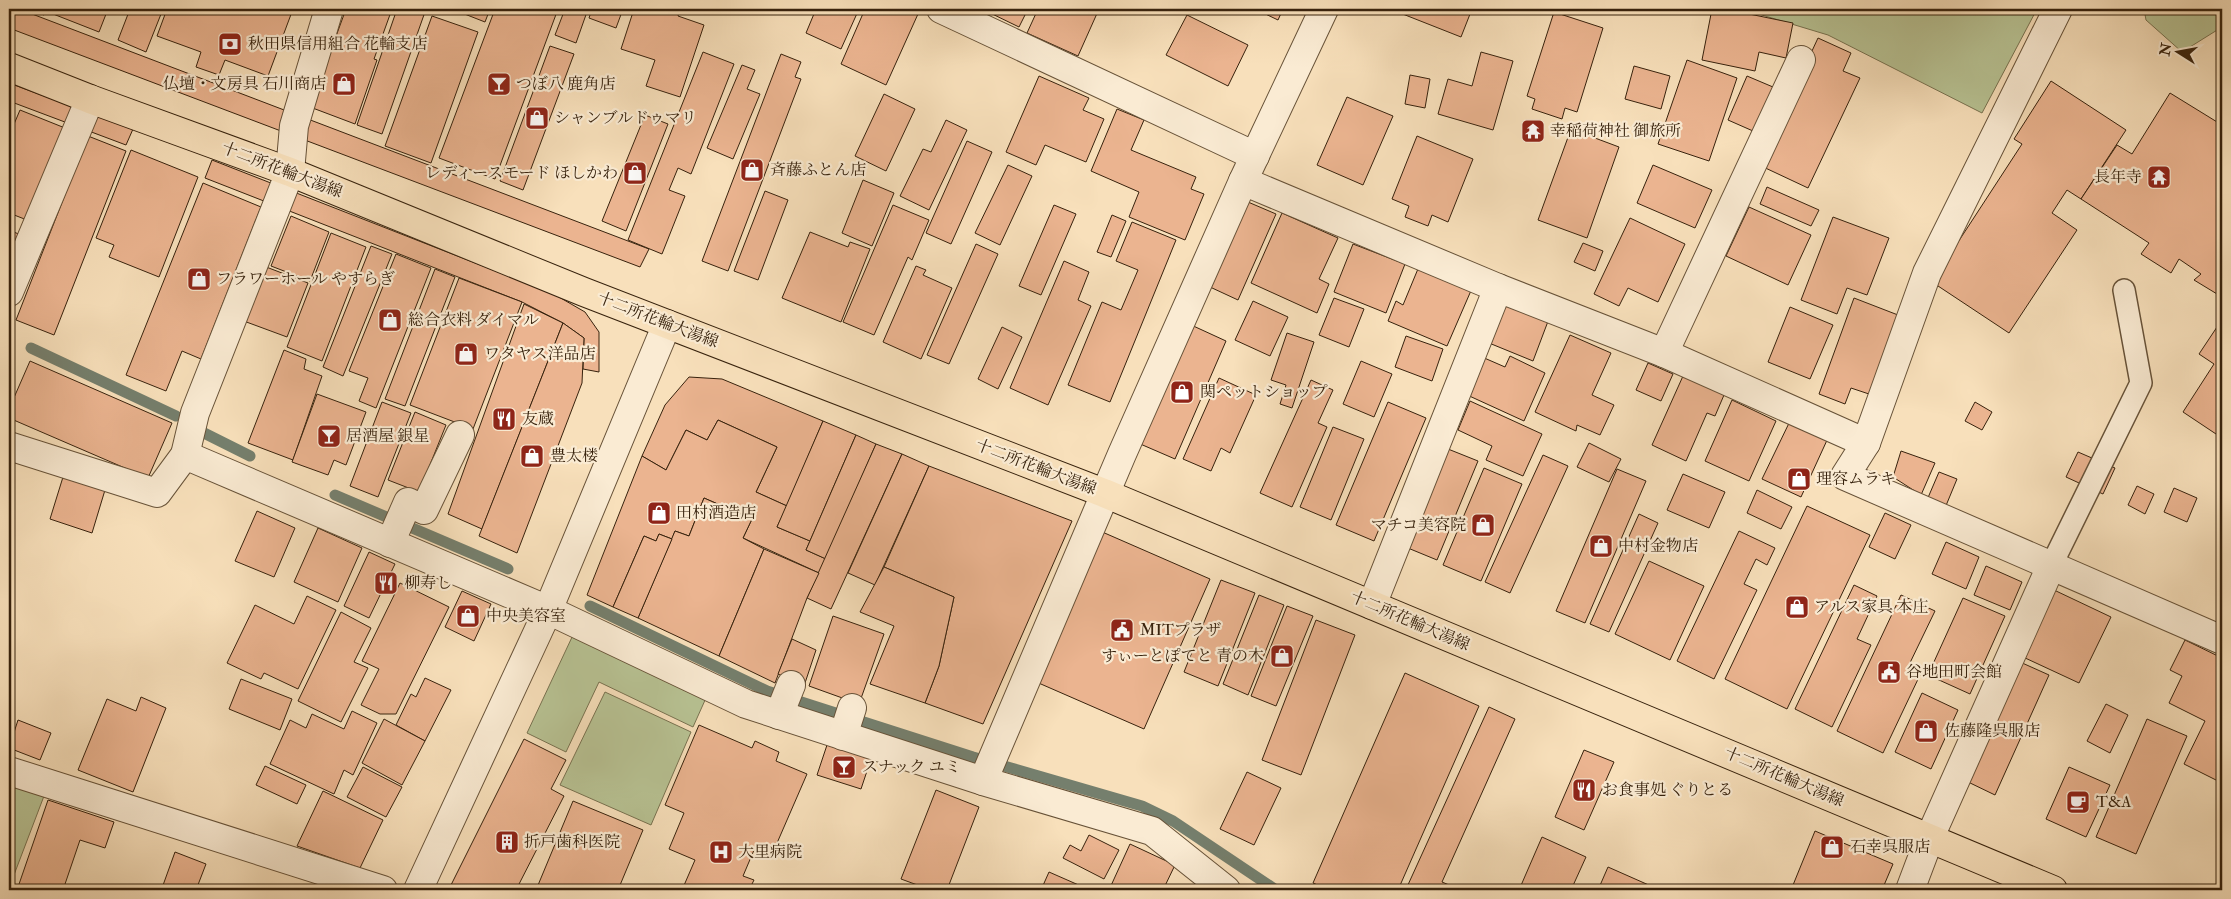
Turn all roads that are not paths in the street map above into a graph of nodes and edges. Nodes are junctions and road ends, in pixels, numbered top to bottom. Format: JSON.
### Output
{"nodes":[{"id":1,"x":329,"y":9,"type":"edge"},
{"id":2,"x":942,"y":9,"type":"edge"},
{"id":3,"x":1324,"y":9,"type":"edge"},
{"id":4,"x":2058,"y":9,"type":"edge"},
{"id":5,"x":1801,"y":60,"type":"dead end"},
{"id":6,"x":9,"y":67,"type":"edge"},
{"id":7,"x":90,"y":99,"type":"junction"},
{"id":8,"x":1255,"y":156,"type":"junction"},
{"id":9,"x":290,"y":172,"type":"junction"},
{"id":10,"x":1243,"y":181,"type":"junction"},
{"id":11,"x":1498,"y":288,"type":"junction"},
{"id":12,"x":2124,"y":290,"type":"dead end"},
{"id":13,"x":9,"y":292,"type":"edge"},
{"id":14,"x":667,"y":324,"type":"junction"},
{"id":15,"x":1664,"y":353,"type":"junction"},
{"id":16,"x":460,"y":435,"type":"dead end"},
{"id":17,"x":1866,"y":443,"type":"junction"},
{"id":18,"x":9,"y":446,"type":"edge"},
{"id":19,"x":185,"y":455,"type":"junction"},
{"id":20,"x":1104,"y":494,"type":"junction"},
{"id":21,"x":390,"y":541,"type":"junction"},
{"id":22,"x":2051,"y":566,"type":"junction"},
{"id":23,"x":1372,"y":605,"type":"junction"},
{"id":24,"x":548,"y":610,"type":"junction"},
{"id":25,"x":2222,"y":640,"type":"edge"},
{"id":26,"x":791,"y":685,"type":"dead end"},
{"id":27,"x":852,"y":708,"type":"dead end"},
{"id":28,"x":779,"y":715,"type":"junction"},
{"id":29,"x":844,"y":736,"type":"junction"},
{"id":30,"x":9,"y":771,"type":"edge"},
{"id":31,"x":983,"y":780,"type":"junction"},
{"id":32,"x":1930,"y":837,"type":"junction"},
{"id":33,"x":1200,"y":881,"type":"edge"},
{"id":34,"x":383,"y":890,"type":"edge"},
{"id":35,"x":418,"y":890,"type":"edge"},
{"id":36,"x":1226,"y":890,"type":"edge"},
{"id":37,"x":1910,"y":890,"type":"edge"},
{"id":38,"x":2053,"y":890,"type":"edge"}],
"edges":[{"from":1,"to":9,"type":"street"},
{"from":2,"to":8,"type":"street"},
{"from":3,"to":8,"type":"street"},
{"from":4,"to":17,"type":"street"},
{"from":5,"to":15,"type":"street"},
{"from":6,"to":7,"type":"main road","name":"十二所花輪大湯線"},
{"from":7,"to":9,"type":"main road","name":"十二所花輪大湯線"},
{"from":7,"to":13,"type":"street"},
{"from":8,"to":10,"type":"street"},
{"from":9,"to":14,"type":"main road","name":"十二所花輪大湯線"},
{"from":9,"to":19,"type":"street"},
{"from":10,"to":11,"type":"street"},
{"from":10,"to":20,"type":"street"},
{"from":11,"to":15,"type":"street"},
{"from":11,"to":23,"type":"street"},
{"from":12,"to":22,"type":"lane"},
{"from":14,"to":20,"type":"main road","name":"十二所花輪大湯線"},
{"from":14,"to":24,"type":"street"},
{"from":15,"to":17,"type":"street"},
{"from":16,"to":21,"type":"street"},
{"from":17,"to":22,"type":"street"},
{"from":18,"to":19,"type":"street"},
{"from":19,"to":21,"type":"street"},
{"from":20,"to":23,"type":"main road","name":"十二所花輪大湯線"},
{"from":20,"to":31,"type":"street"},
{"from":21,"to":24,"type":"street"},
{"from":22,"to":25,"type":"street"},
{"from":22,"to":32,"type":"street"},
{"from":23,"to":32,"type":"main road","name":"十二所花輪大湯線"},
{"from":24,"to":28,"type":"street"},
{"from":24,"to":35,"type":"street"},
{"from":26,"to":28,"type":"street"},
{"from":27,"to":29,"type":"street"},
{"from":28,"to":29,"type":"street"},
{"from":29,"to":31,"type":"street"},
{"from":30,"to":34,"type":"street"},
{"from":31,"to":33,"type":"street"},
{"from":32,"to":37,"type":"street"},
{"from":32,"to":38,"type":"main road","name":"十二所花輪大湯線"},
{"from":33,"to":36,"type":"street"}]}
